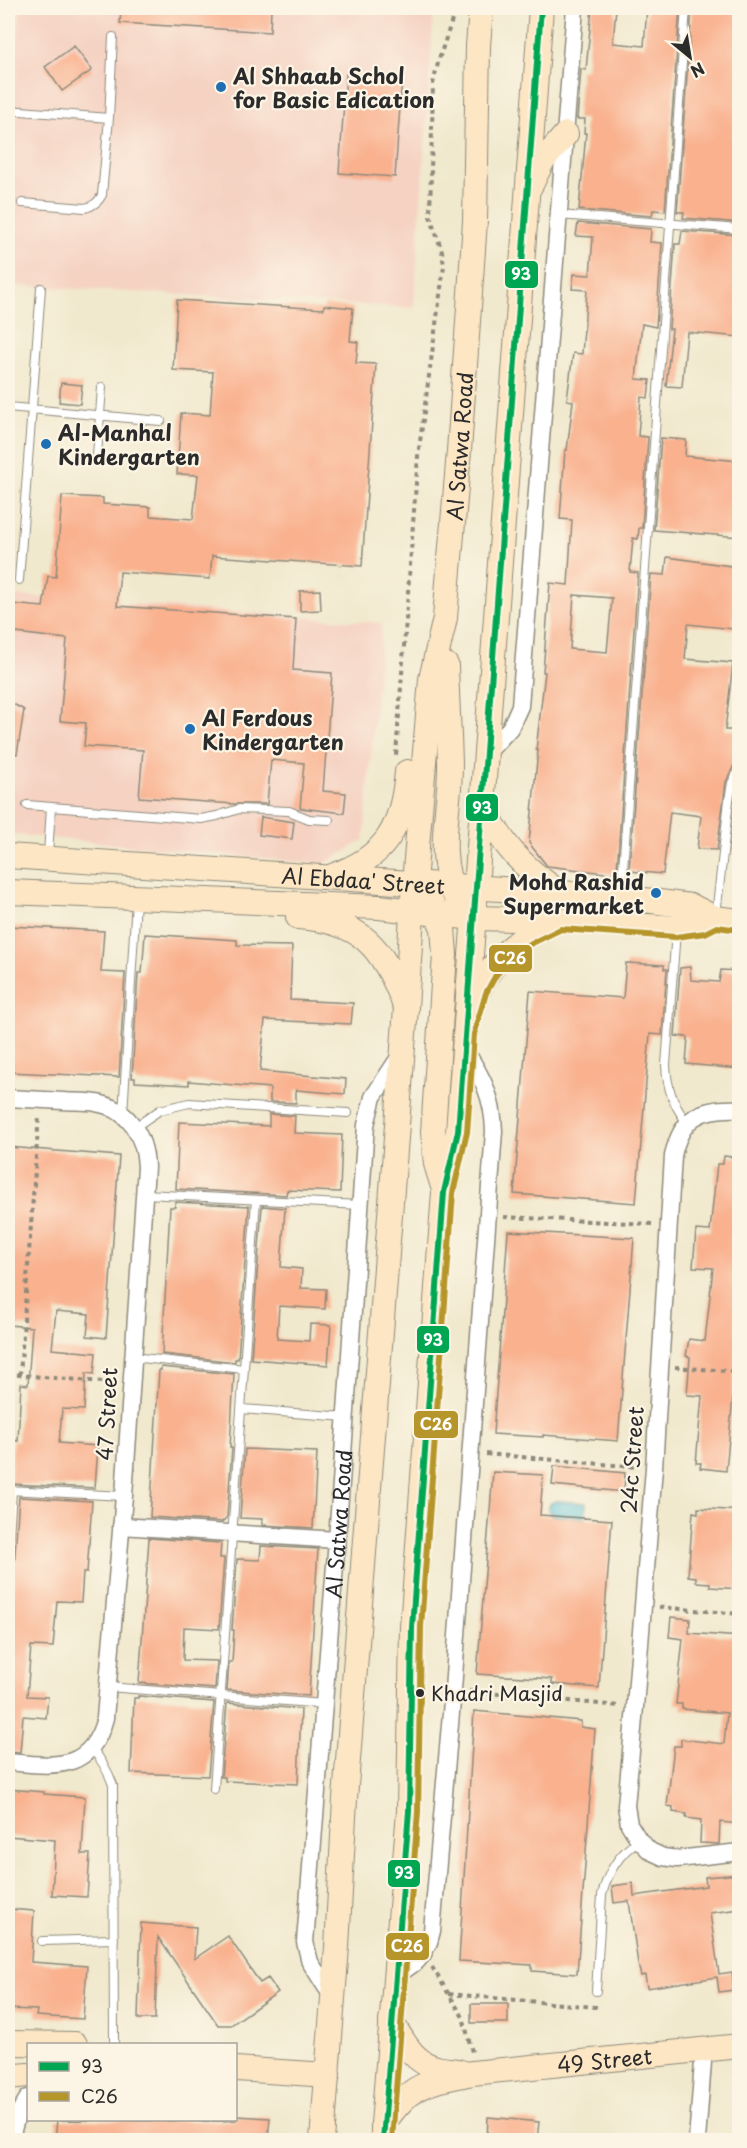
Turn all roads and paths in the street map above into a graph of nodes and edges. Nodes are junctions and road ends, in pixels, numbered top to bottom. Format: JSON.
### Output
{"nodes":[{"id":1,"x":456,"y":8,"type":"edge"},
{"id":2,"x":481,"y":8,"type":"edge"},
{"id":3,"x":540,"y":8,"type":"edge"},
{"id":4,"x":575,"y":8,"type":"edge"},
{"id":5,"x":686,"y":8,"type":"edge"},
{"id":6,"x":113,"y":37,"type":"dead end"},
{"id":7,"x":8,"y":110,"type":"edge"},
{"id":8,"x":109,"y":118,"type":"junction"},
{"id":9,"x":566,"y":134,"type":"junction"},
{"id":10,"x":527,"y":195,"type":"junction"},
{"id":11,"x":22,"y":203,"type":"dead end"},
{"id":12,"x":559,"y":215,"type":"junction"},
{"id":13,"x":670,"y":224,"type":"junction"},
{"id":14,"x":740,"y":229,"type":"edge"},
{"id":15,"x":40,"y":288,"type":"dead end"},
{"id":16,"x":102,"y":387,"type":"dead end"},
{"id":17,"x":8,"y":407,"type":"edge"},
{"id":18,"x":32,"y":409,"type":"junction"},
{"id":19,"x":100,"y":415,"type":"junction"},
{"id":20,"x":161,"y":421,"type":"dead end"},
{"id":21,"x":97,"y":456,"type":"dead end"},
{"id":22,"x":19,"y":580,"type":"dead end"},
{"id":23,"x":445,"y":618,"type":"junction"},
{"id":24,"x":486,"y":754,"type":"junction"},
{"id":25,"x":395,"y":762,"type":"dead end"},
{"id":26,"x":740,"y":768,"type":"edge"},
{"id":27,"x":482,"y":804,"type":"junction"},
{"id":28,"x":27,"y":805,"type":"dead end"},
{"id":29,"x":51,"y":807,"type":"junction"},
{"id":30,"x":329,"y":820,"type":"dead end"},
{"id":31,"x":8,"y":856,"type":"edge"},
{"id":32,"x":48,"y":859,"type":"junction"},
{"id":33,"x":327,"y":878,"type":"junction"},
{"id":34,"x":414,"y":883,"type":"junction"},
{"id":35,"x":450,"y":886,"type":"junction"},
{"id":36,"x":477,"y":887,"type":"junction"},
{"id":37,"x":8,"y":892,"type":"edge"},
{"id":38,"x":561,"y":893,"type":"junction"},
{"id":39,"x":620,"y":897,"type":"junction"},
{"id":40,"x":136,"y":898,"type":"junction"},
{"id":41,"x":221,"y":901,"type":"junction"},
{"id":42,"x":413,"y":911,"type":"junction"},
{"id":43,"x":439,"y":915,"type":"junction"},
{"id":44,"x":473,"y":918,"type":"junction"},
{"id":45,"x":715,"y":918,"type":"junction"},
{"id":46,"x":560,"y":920,"type":"junction"},
{"id":47,"x":740,"y":921,"type":"edge"},
{"id":48,"x":676,"y":928,"type":"junction"},
{"id":49,"x":406,"y":1008,"type":"junction"},
{"id":50,"x":464,"y":1040,"type":"junction"},
{"id":51,"x":402,"y":1052,"type":"junction"},
{"id":52,"x":8,"y":1098,"type":"edge"},
{"id":53,"x":40,"y":1100,"type":"junction"},
{"id":54,"x":740,"y":1109,"type":"edge"},
{"id":55,"x":348,"y":1113,"type":"dead end"},
{"id":56,"x":129,"y":1121,"type":"junction"},
{"id":57,"x":687,"y":1123,"type":"junction"},
{"id":58,"x":444,"y":1192,"type":"junction"},
{"id":59,"x":145,"y":1194,"type":"junction"},
{"id":60,"x":256,"y":1200,"type":"junction"},
{"id":61,"x":361,"y":1205,"type":"junction"},
{"id":62,"x":488,"y":1216,"type":"junction"},
{"id":63,"x":668,"y":1224,"type":"junction"},
{"id":64,"x":132,"y":1357,"type":"junction"},
{"id":65,"x":660,"y":1366,"type":"junction"},
{"id":66,"x":244,"y":1369,"type":"junction"},
{"id":67,"x":740,"y":1372,"type":"edge"},
{"id":68,"x":8,"y":1374,"type":"edge"},
{"id":69,"x":20,"y":1375,"type":"junction"},
{"id":70,"x":130,"y":1384,"type":"junction"},
{"id":71,"x":242,"y":1409,"type":"junction"},
{"id":72,"x":346,"y":1417,"type":"junction"},
{"id":73,"x":470,"y":1453,"type":"junction"},
{"id":74,"x":654,"y":1468,"type":"junction"},
{"id":75,"x":10,"y":1490,"type":"edge"},
{"id":76,"x":124,"y":1497,"type":"junction"},
{"id":77,"x":121,"y":1526,"type":"junction"},
{"id":78,"x":232,"y":1533,"type":"junction"},
{"id":79,"x":337,"y":1540,"type":"junction"},
{"id":80,"x":8,"y":1553,"type":"edge"},
{"id":81,"x":643,"y":1606,"type":"junction"},
{"id":82,"x":740,"y":1614,"type":"edge"},
{"id":83,"x":108,"y":1687,"type":"junction"},
{"id":84,"x":453,"y":1690,"type":"junction"},
{"id":85,"x":221,"y":1696,"type":"junction"},
{"id":86,"x":324,"y":1704,"type":"junction"},
{"id":87,"x":635,"y":1707,"type":"junction"},
{"id":88,"x":92,"y":1749,"type":"junction"},
{"id":89,"x":8,"y":1762,"type":"edge"},
{"id":90,"x":214,"y":1789,"type":"dead end"},
{"id":91,"x":645,"y":1845,"type":"junction"},
{"id":92,"x":740,"y":1852,"type":"edge"},
{"id":93,"x":114,"y":1939,"type":"junction"},
{"id":94,"x":42,"y":1941,"type":"dead end"},
{"id":95,"x":423,"y":1954,"type":"junction"},
{"id":96,"x":395,"y":1977,"type":"junction"},
{"id":97,"x":596,"y":1991,"type":"joint"},
{"id":98,"x":448,"y":1994,"type":"junction"},
{"id":99,"x":333,"y":1998,"type":"junction"},
{"id":100,"x":391,"y":2021,"type":"junction"},
{"id":101,"x":8,"y":2043,"type":"edge"},
{"id":102,"x":27,"y":2043,"type":"edge"},
{"id":103,"x":114,"y":2043,"type":"edge"},
{"id":104,"x":740,"y":2046,"type":"edge"},
{"id":105,"x":704,"y":2049,"type":"junction"},
{"id":106,"x":237,"y":2069,"type":"edge"},
{"id":107,"x":471,"y":2074,"type":"junction"},
{"id":108,"x":27,"y":2075,"type":"edge"},
{"id":109,"x":328,"y":2076,"type":"junction"},
{"id":110,"x":8,"y":2077,"type":"edge"},
{"id":111,"x":27,"y":2100,"type":"edge"},
{"id":112,"x":383,"y":2136,"type":"edge"},
{"id":113,"x":10,"y":2140,"type":"edge"},
{"id":114,"x":322,"y":2140,"type":"edge"},
{"id":115,"x":697,"y":2140,"type":"edge"}],
"edges":[{"from":1,"to":25,"type":"path"},
{"from":2,"to":23,"type":"main road","name":"Al Satwa Road"},
{"from":3,"to":10,"type":"main road"},
{"from":4,"to":9,"type":"street"},
{"from":5,"to":13,"type":"lane"},
{"from":6,"to":8,"type":"lane"},
{"from":7,"to":8,"type":"lane"},
{"from":8,"to":11,"type":"lane"},
{"from":9,"to":10,"type":"main road"},
{"from":9,"to":12,"type":"street"},
{"from":10,"to":24,"type":"main road"},
{"from":12,"to":13,"type":"lane"},
{"from":12,"to":24,"type":"street"},
{"from":13,"to":14,"type":"lane"},
{"from":13,"to":39,"type":"lane"},
{"from":15,"to":18,"type":"lane"},
{"from":16,"to":19,"type":"lane"},
{"from":17,"to":18,"type":"lane"},
{"from":18,"to":19,"type":"lane"},
{"from":18,"to":22,"type":"lane"},
{"from":19,"to":20,"type":"lane"},
{"from":19,"to":21,"type":"lane"},
{"from":23,"to":33,"type":"main road"},
{"from":23,"to":34,"type":"main road","name":"Al Satwa Road"},
{"from":23,"to":35,"type":"main road"},
{"from":24,"to":27,"type":"main road"},
{"from":26,"to":45,"type":"lane"},
{"from":27,"to":36,"type":"main road"},
{"from":27,"to":38,"type":"main road"},
{"from":28,"to":29,"type":"lane"},
{"from":29,"to":30,"type":"lane"},
{"from":29,"to":32,"type":"lane"},
{"from":31,"to":32,"type":"main road","name":"Al Ebdaa' Street"},
{"from":32,"to":33,"type":"main road","name":"Al Ebdaa' Street"},
{"from":33,"to":34,"type":"main road","name":"Al Ebdaa' Street"},
{"from":34,"to":35,"type":"main road","name":"Al Ebdaa' Street"},
{"from":34,"to":42,"type":"main road","name":"Al Satwa Road"},
{"from":34,"to":43,"type":"main road"},
{"from":35,"to":36,"type":"main road","name":"Al Ebdaa' Street"},
{"from":35,"to":44,"type":"main road"},
{"from":36,"to":38,"type":"main road","name":"Al Ebdaa' Street"},
{"from":36,"to":44,"type":"main road"},
{"from":37,"to":40,"type":"main road","name":"Al Ebdaa' Street"},
{"from":38,"to":39,"type":"main road","name":"Al Ebdaa' Street"},
{"from":39,"to":45,"type":"main road","name":"Al Ebdaa' Street"},
{"from":40,"to":41,"type":"main road","name":"Al Ebdaa' Street"},
{"from":40,"to":56,"type":"lane"},
{"from":41,"to":42,"type":"main road","name":"Al Ebdaa' Street"},
{"from":41,"to":49,"type":"main road"},
{"from":42,"to":43,"type":"main road","name":"Al Ebdaa' Street"},
{"from":42,"to":49,"type":"main road","name":"Al Satwa Road"},
{"from":43,"to":44,"type":"main road","name":"Al Ebdaa' Street"},
{"from":43,"to":58,"type":"main road"},
{"from":44,"to":46,"type":"main road","name":"Al Ebdaa' Street"},
{"from":44,"to":50,"type":"main road"},
{"from":45,"to":47,"type":"main road","name":"Al Ebdaa' Street"},
{"from":45,"to":48,"type":"main road","name":"Al Ebdaa' Street"},
{"from":46,"to":48,"type":"main road","name":"Al Ebdaa' Street"},
{"from":46,"to":50,"type":"main road"},
{"from":48,"to":57,"type":"lane"},
{"from":49,"to":51,"type":"main road","name":"Al Satwa Road"},
{"from":50,"to":58,"type":"main road"},
{"from":50,"to":62,"type":"street"},
{"from":51,"to":61,"type":"street","name":"Al Satwa Road"},
{"from":51,"to":99,"type":"main road","name":"Al Satwa Road"},
{"from":52,"to":53,"type":"street"},
{"from":53,"to":56,"type":"street"},
{"from":53,"to":69,"type":"path"},
{"from":54,"to":57,"type":"street"},
{"from":55,"to":56,"type":"lane"},
{"from":56,"to":59,"type":"street","name":"47 Street"},
{"from":57,"to":63,"type":"street","name":"24c Street"},
{"from":58,"to":96,"type":"main road"},
{"from":59,"to":60,"type":"lane"},
{"from":59,"to":64,"type":"street","name":"47 Street"},
{"from":60,"to":61,"type":"lane"},
{"from":60,"to":66,"type":"lane"},
{"from":61,"to":72,"type":"street","name":"Al Satwa Road"},
{"from":62,"to":63,"type":"path"},
{"from":62,"to":73,"type":"street"},
{"from":63,"to":65,"type":"street","name":"24c Street"},
{"from":64,"to":66,"type":"lane"},
{"from":64,"to":70,"type":"street","name":"47 Street"},
{"from":65,"to":67,"type":"path"},
{"from":65,"to":74,"type":"street","name":"24c Street"},
{"from":66,"to":71,"type":"lane"},
{"from":68,"to":69,"type":"path"},
{"from":69,"to":70,"type":"path"},
{"from":70,"to":76,"type":"street","name":"47 Street"},
{"from":71,"to":72,"type":"lane"},
{"from":71,"to":78,"type":"lane"},
{"from":72,"to":79,"type":"street","name":"Al Satwa Road"},
{"from":73,"to":74,"type":"path"},
{"from":73,"to":84,"type":"street"},
{"from":74,"to":81,"type":"street","name":"24c Street"},
{"from":75,"to":76,"type":"lane"},
{"from":75,"to":80,"type":"lane"},
{"from":76,"to":77,"type":"street","name":"47 Street"},
{"from":77,"to":78,"type":"street"},
{"from":77,"to":83,"type":"street","name":"47 Street"},
{"from":78,"to":79,"type":"street"},
{"from":78,"to":85,"type":"lane"},
{"from":79,"to":86,"type":"street","name":"Al Satwa Road"},
{"from":81,"to":82,"type":"path"},
{"from":81,"to":87,"type":"street","name":"24c Street"},
{"from":83,"to":85,"type":"lane"},
{"from":83,"to":88,"type":"street","name":"47 Street"},
{"from":84,"to":87,"type":"path"},
{"from":84,"to":95,"type":"street"},
{"from":85,"to":86,"type":"lane"},
{"from":85,"to":90,"type":"lane"},
{"from":86,"to":99,"type":"street","name":"Al Satwa Road"},
{"from":87,"to":91,"type":"street","name":"24c Street"},
{"from":88,"to":89,"type":"street"},
{"from":88,"to":93,"type":"lane"},
{"from":91,"to":92,"type":"street"},
{"from":91,"to":97,"type":"lane"},
{"from":93,"to":94,"type":"lane"},
{"from":93,"to":103,"type":"lane"},
{"from":95,"to":96,"type":"street"},
{"from":95,"to":98,"type":"path"},
{"from":96,"to":100,"type":"main road"},
{"from":97,"to":98,"type":"path"},
{"from":98,"to":107,"type":"path"},
{"from":99,"to":109,"type":"main road","name":"Al Satwa Road"},
{"from":100,"to":107,"type":"main road","name":"49 Street"},
{"from":100,"to":112,"type":"main road"},
{"from":101,"to":102,"type":"main road"},
{"from":104,"to":105,"type":"main road","name":"49 Street"},
{"from":105,"to":107,"type":"main road","name":"49 Street"},
{"from":105,"to":115,"type":"street"},
{"from":106,"to":109,"type":"main road"},
{"from":107,"to":112,"type":"main road","name":"49 Street"},
{"from":108,"to":110,"type":"main road"},
{"from":109,"to":114,"type":"main road","name":"Al Satwa Road"},
{"from":111,"to":113,"type":"street"}]}
